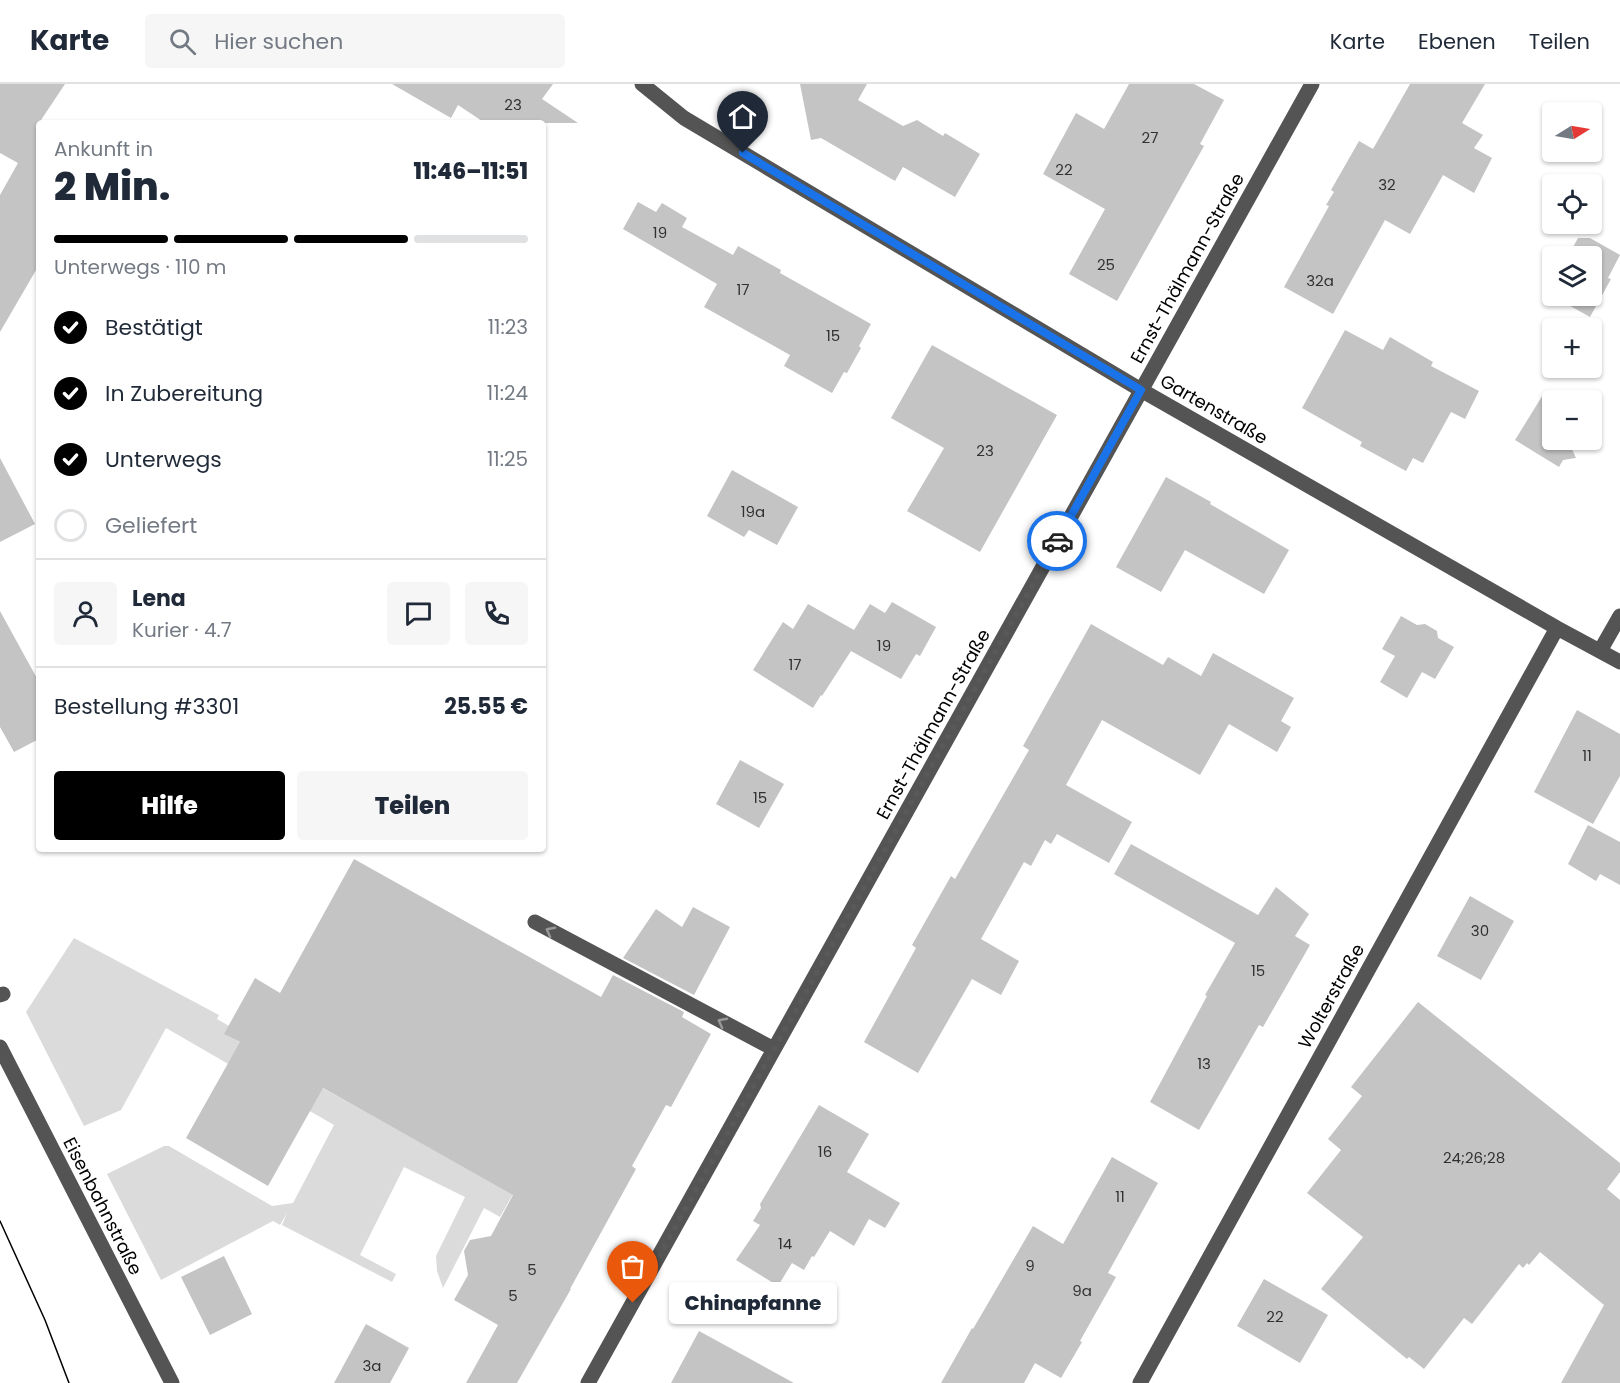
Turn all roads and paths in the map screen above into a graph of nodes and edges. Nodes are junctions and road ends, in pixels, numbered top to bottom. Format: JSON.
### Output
{"nodes":[{"id":1,"x":642,"y":84,"type":"edge"},
{"id":2,"x":1312,"y":84,"type":"edge"},
{"id":3,"x":1141,"y":390,"type":"junction"},
{"id":4,"x":1620,"y":616,"type":"edge"},
{"id":5,"x":1557,"y":628,"type":"junction"},
{"id":6,"x":1600,"y":651,"type":"junction"},
{"id":7,"x":1620,"y":662,"type":"edge"},
{"id":8,"x":535,"y":922,"type":"dead end"},
{"id":9,"x":0,"y":1047,"type":"edge"},
{"id":10,"x":774,"y":1049,"type":"junction"},
{"id":11,"x":172,"y":1383,"type":"edge"},
{"id":12,"x":588,"y":1383,"type":"edge"},
{"id":13,"x":1140,"y":1383,"type":"edge"}],
"edges":[{"from":1,"to":3,"type":"street","name":"Gartenstraße"},
{"from":2,"to":3,"type":"street","name":"Ernst-Thälmann-Straße"},
{"from":3,"to":5,"type":"street","name":"Gartenstraße"},
{"from":3,"to":10,"type":"street","name":"Ernst-Thälmann-Straße"},
{"from":4,"to":6,"type":"street"},
{"from":5,"to":6,"type":"street","name":"Gartenstraße"},
{"from":5,"to":13,"type":"street","name":"Wolterstraße"},
{"from":6,"to":7,"type":"street","name":"Gartenstraße"},
{"from":10,"to":8,"type":"street","one_way":true},
{"from":9,"to":11,"type":"street","name":"Eisenbahnstraße"},
{"from":10,"to":12,"type":"street","name":"Ernst-Thälmann-Straße"}]}
